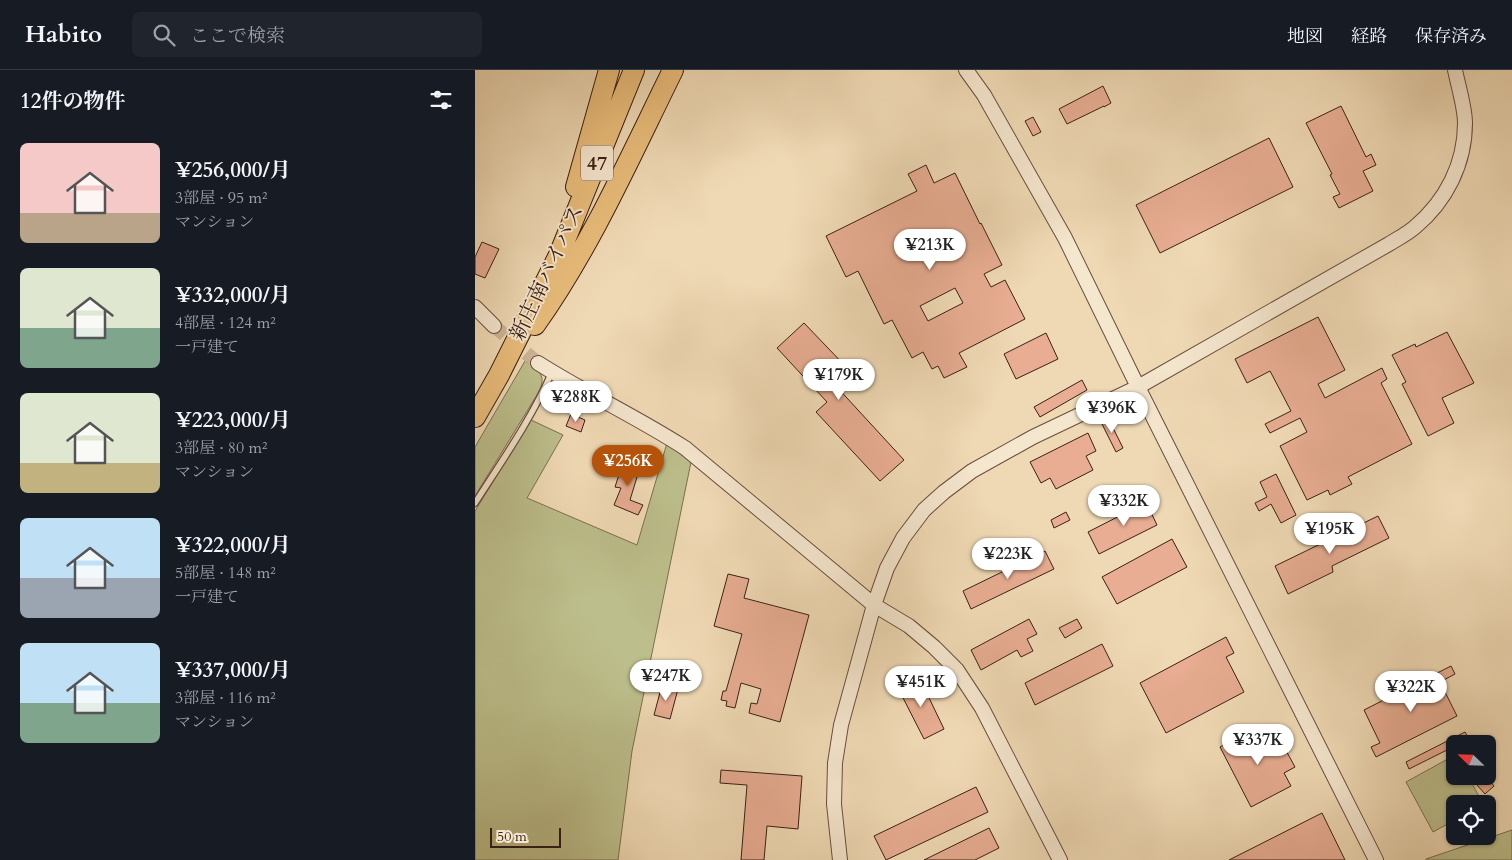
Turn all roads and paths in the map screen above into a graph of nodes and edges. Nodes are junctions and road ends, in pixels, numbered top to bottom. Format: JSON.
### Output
{"nodes":[{"id":1,"x":609,"y":70,"type":"edge"},
{"id":2,"x":635,"y":70,"type":"edge"},
{"id":3,"x":673,"y":70,"type":"edge"},
{"id":4,"x":966,"y":70,"type":"edge"},
{"id":5,"x":1455,"y":70,"type":"edge"},
{"id":6,"x":559,"y":255,"type":"junction"},
{"id":7,"x":475,"y":307,"type":"edge"},
{"id":8,"x":494,"y":326,"type":"tunnel mouth"},
{"id":9,"x":538,"y":363,"type":"tunnel mouth"},
{"id":10,"x":552,"y":372,"type":"junction"},
{"id":11,"x":499,"y":375,"type":"junction"},
{"id":12,"x":1138,"y":387,"type":"junction"},
{"id":13,"x":475,"y":417,"type":"edge"},
{"id":14,"x":475,"y":503,"type":"edge"},
{"id":15,"x":874,"y":605,"type":"junction"},
{"id":16,"x":840,"y":860,"type":"edge"},
{"id":17,"x":1060,"y":860,"type":"edge"},
{"id":18,"x":1376,"y":860,"type":"edge"}],
"edges":[{"from":1,"to":6,"type":"highway"},
{"from":2,"to":6,"type":"highway","name":"新庄南バイパス","number":"47"},
{"from":3,"to":11,"type":"highway"},
{"from":4,"to":12,"type":"street"},
{"from":5,"to":12,"type":"street"},
{"from":6,"to":11,"type":"highway","name":"新庄南バイパス","number":"47"},
{"from":7,"to":8,"type":"street"},
{"from":9,"to":10,"type":"street"},
{"from":10,"to":14,"type":"lane"},
{"from":10,"to":15,"type":"street"},
{"from":11,"to":13,"type":"highway","name":"新庄南バイパス","number":"47"},
{"from":12,"to":15,"type":"street"},
{"from":12,"to":18,"type":"street"},
{"from":15,"to":16,"type":"street"},
{"from":15,"to":17,"type":"street"}]}
